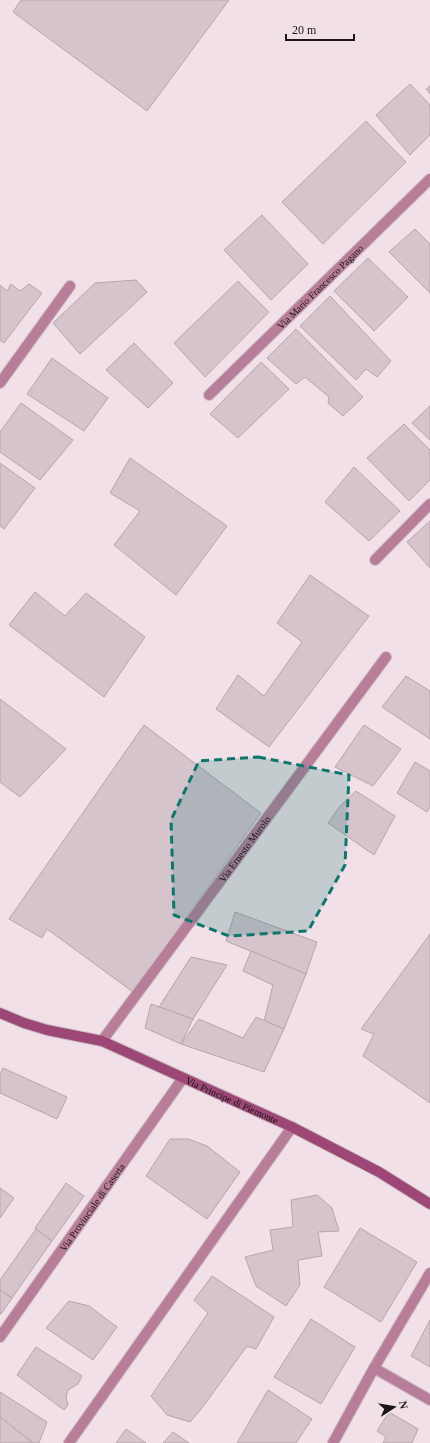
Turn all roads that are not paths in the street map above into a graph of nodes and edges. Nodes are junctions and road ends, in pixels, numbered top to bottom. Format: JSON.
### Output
{"nodes":[{"id":1,"x":430,"y":179,"type":"edge"},
{"id":2,"x":70,"y":286,"type":"dead end"},
{"id":3,"x":0,"y":383,"type":"edge"},
{"id":4,"x":209,"y":395,"type":"dead end"},
{"id":5,"x":430,"y":504,"type":"edge"},
{"id":6,"x":375,"y":560,"type":"dead end"},
{"id":7,"x":386,"y":658,"type":"dead end"},
{"id":8,"x":0,"y":1013,"type":"edge"},
{"id":9,"x":102,"y":1041,"type":"junction"},
{"id":10,"x":183,"y":1078,"type":"junction"},
{"id":11,"x":292,"y":1127,"type":"junction"},
{"id":12,"x":430,"y":1204,"type":"edge"},
{"id":13,"x":430,"y":1273,"type":"edge"},
{"id":14,"x":0,"y":1337,"type":"edge"},
{"id":15,"x":374,"y":1368,"type":"junction"},
{"id":16,"x":430,"y":1400,"type":"edge"},
{"id":17,"x":69,"y":1443,"type":"edge"},
{"id":18,"x":333,"y":1443,"type":"edge"}],
"edges":[{"from":1,"to":4,"type":"street","name":"Via Mario Francesco Pagano"},
{"from":2,"to":3,"type":"street"},
{"from":5,"to":6,"type":"street"},
{"from":7,"to":9,"type":"street","name":"Via Ernesto Murolo"},
{"from":8,"to":9,"type":"main road","name":"Via Principe di Piemonte"},
{"from":9,"to":10,"type":"main road","name":"Via Principe di Piemonte"},
{"from":10,"to":11,"type":"main road","name":"Via Principe di Piemonte"},
{"from":10,"to":14,"type":"street","name":"Via Provinciale di Caserta"},
{"from":11,"to":12,"type":"main road","name":"Via Principe di Piemonte"},
{"from":11,"to":17,"type":"street"},
{"from":13,"to":15,"type":"street"},
{"from":15,"to":16,"type":"street"},
{"from":15,"to":18,"type":"street"}]}
